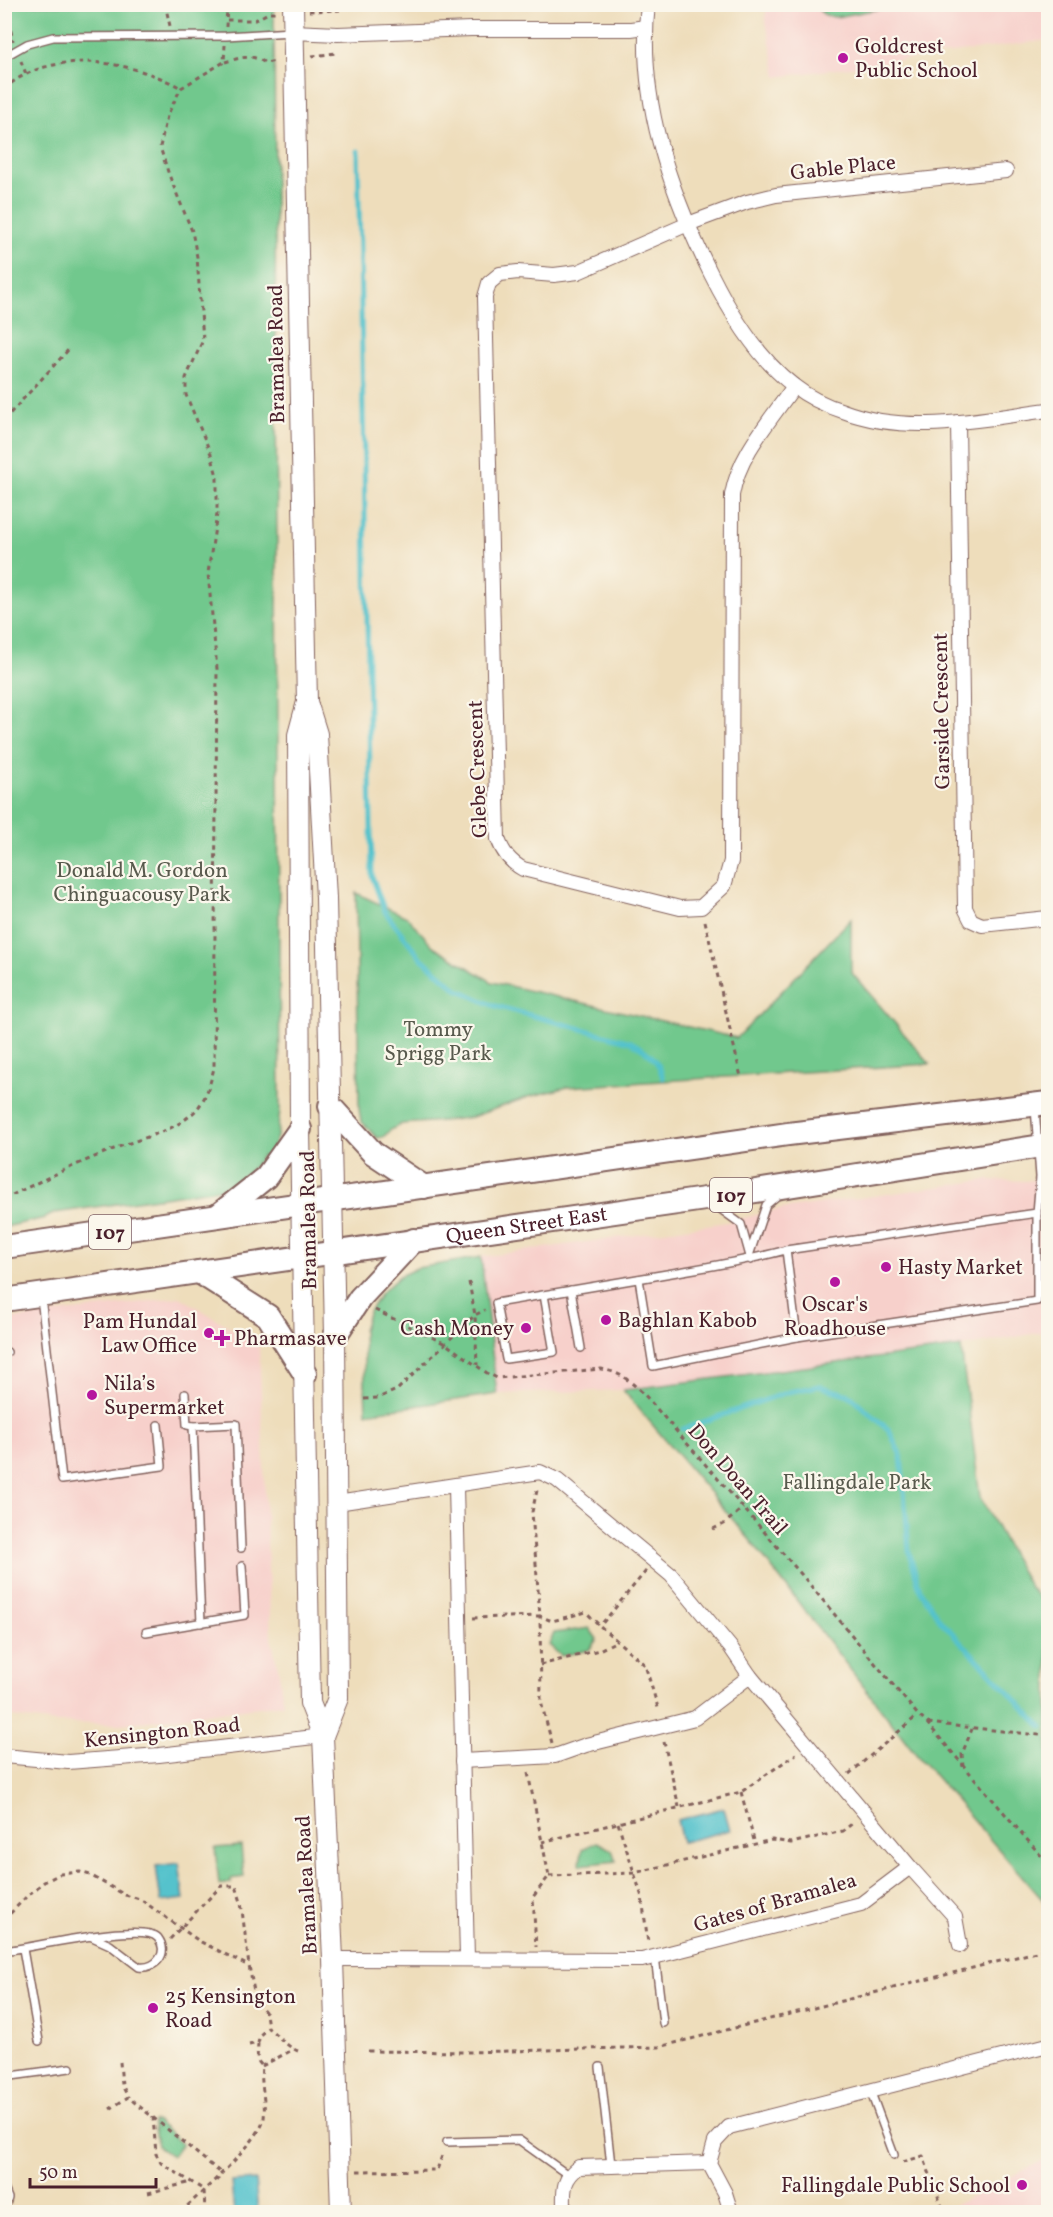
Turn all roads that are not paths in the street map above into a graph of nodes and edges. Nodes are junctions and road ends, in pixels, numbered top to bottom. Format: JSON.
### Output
{"nodes":[{"id":1,"x":293,"y":4,"type":"edge"},
{"id":2,"x":648,"y":4,"type":"edge"},
{"id":3,"x":646,"y":27,"type":"junction"},
{"id":4,"x":293,"y":32,"type":"junction"},
{"id":5,"x":4,"y":57,"type":"edge"},
{"id":6,"x":1006,"y":171,"type":"dead end"},
{"id":7,"x":688,"y":224,"type":"junction"},
{"id":8,"x":794,"y":386,"type":"junction"},
{"id":9,"x":1048,"y":410,"type":"edge"},
{"id":10,"x":958,"y":422,"type":"junction"},
{"id":11,"x":307,"y":702,"type":"junction"},
{"id":12,"x":1048,"y":918,"type":"edge"},
{"id":13,"x":1042,"y":1104,"type":"edge"},
{"id":14,"x":330,"y":1106,"type":"junction"},
{"id":15,"x":300,"y":1129,"type":"junction"},
{"id":16,"x":1044,"y":1146,"type":"edge"},
{"id":17,"x":789,"y":1186,"type":"junction"},
{"id":18,"x":424,"y":1187,"type":"junction"},
{"id":19,"x":705,"y":1198,"type":"junction"},
{"id":20,"x":332,"y":1200,"type":"junction"},
{"id":21,"x":301,"y":1204,"type":"junction"},
{"id":22,"x":1037,"y":1213,"type":"junction"},
{"id":23,"x":216,"y":1216,"type":"junction"},
{"id":24,"x":414,"y":1240,"type":"junction"},
{"id":25,"x":4,"y":1247,"type":"edge"},
{"id":26,"x":786,"y":1250,"type":"junction"},
{"id":27,"x":333,"y":1252,"type":"junction"},
{"id":28,"x":303,"y":1256,"type":"junction"},
{"id":29,"x":750,"y":1257,"type":"junction"},
{"id":30,"x":199,"y":1272,"type":"junction"},
{"id":31,"x":639,"y":1279,"type":"junction"},
{"id":32,"x":571,"y":1290,"type":"junction"},
{"id":33,"x":41,"y":1295,"type":"junction"},
{"id":34,"x":544,"y":1295,"type":"junction"},
{"id":35,"x":4,"y":1300,"type":"edge"},
{"id":36,"x":335,"y":1336,"type":"junction"},
{"id":37,"x":797,"y":1337,"type":"junction"},
{"id":38,"x":581,"y":1348,"type":"dead end"},
{"id":39,"x":305,"y":1374,"type":"junction"},
{"id":40,"x":185,"y":1394,"type":"dead end"},
{"id":41,"x":158,"y":1425,"type":"dead end"},
{"id":42,"x":193,"y":1426,"type":"junction"},
{"id":43,"x":456,"y":1486,"type":"junction"},
{"id":44,"x":337,"y":1503,"type":"junction"},
{"id":45,"x":241,"y":1548,"type":"dead end"},
{"id":46,"x":243,"y":1566,"type":"dead end"},
{"id":47,"x":201,"y":1623,"type":"junction"},
{"id":48,"x":146,"y":1632,"type":"dead end"},
{"id":49,"x":750,"y":1676,"type":"junction"},
{"id":50,"x":323,"y":1736,"type":"junction"},
{"id":51,"x":4,"y":1756,"type":"edge"},
{"id":52,"x":462,"y":1761,"type":"junction"},
{"id":53,"x":910,"y":1867,"type":"junction"},
{"id":54,"x":90,"y":1936,"type":"junction"},
{"id":55,"x":960,"y":1945,"type":"dead end"},
{"id":56,"x":23,"y":1949,"type":"junction"},
{"id":57,"x":4,"y":1951,"type":"edge"},
{"id":58,"x":653,"y":1957,"type":"junction"},
{"id":59,"x":467,"y":1958,"type":"junction"},
{"id":60,"x":333,"y":1959,"type":"junction"},
{"id":61,"x":663,"y":2023,"type":"dead end"},
{"id":62,"x":39,"y":2041,"type":"dead end"},
{"id":63,"x":1048,"y":2045,"type":"edge"},
{"id":64,"x":600,"y":2067,"type":"dead end"},
{"id":65,"x":70,"y":2068,"type":"dead end"},
{"id":66,"x":4,"y":2077,"type":"edge"},
{"id":67,"x":870,"y":2090,"type":"junction"},
{"id":68,"x":447,"y":2142,"type":"road end"},
{"id":69,"x":894,"y":2155,"type":"road end"},
{"id":70,"x":709,"y":2163,"type":"junction"},
{"id":71,"x":611,"y":2165,"type":"junction"},
{"id":72,"x":568,"y":2175,"type":"junction"},
{"id":73,"x":4,"y":2188,"type":"edge"},
{"id":74,"x":4,"y":2212,"type":"edge"},
{"id":75,"x":341,"y":2212,"type":"edge"},
{"id":76,"x":564,"y":2212,"type":"edge"},
{"id":77,"x":731,"y":2212,"type":"edge"}],
"edges":[{"from":1,"to":4,"type":"main road","name":"Bramalea Road"},
{"from":2,"to":3,"type":"street"},
{"from":3,"to":4,"type":"street"},
{"from":3,"to":7,"type":"street"},
{"from":4,"to":5,"type":"lane"},
{"from":4,"to":11,"type":"main road","name":"Bramalea Road"},
{"from":6,"to":7,"type":"street","name":"Gable Place"},
{"from":7,"to":8,"type":"street"},
{"from":7,"to":8,"type":"street","name":"Glebe Crescent"},
{"from":8,"to":10,"type":"street"},
{"from":9,"to":10,"type":"street"},
{"from":10,"to":12,"type":"street","name":"Garside Crescent"},
{"from":11,"to":14,"type":"main road","name":"Bramalea Road"},
{"from":11,"to":15,"type":"main road","name":"Bramalea Road"},
{"from":13,"to":16,"type":"lane"},
{"from":13,"to":18,"type":"main road","number":"107"},
{"from":14,"to":18,"type":"main road"},
{"from":14,"to":20,"type":"main road","name":"Bramalea Road"},
{"from":15,"to":21,"type":"main road","name":"Bramalea Road"},
{"from":15,"to":23,"type":"main road"},
{"from":16,"to":17,"type":"main road","name":"Queen Street East","number":"107"},
{"from":16,"to":22,"type":"lane"},
{"from":17,"to":19,"type":"main road","name":"Queen Street East","number":"107"},
{"from":17,"to":29,"type":"lane"},
{"from":18,"to":20,"type":"main road","number":"107"},
{"from":19,"to":24,"type":"main road","name":"Queen Street East","number":"107"},
{"from":19,"to":29,"type":"lane"},
{"from":20,"to":21,"type":"main road","number":"107"},
{"from":20,"to":27,"type":"main road","name":"Bramalea Road"},
{"from":21,"to":23,"type":"main road","number":"107"},
{"from":21,"to":28,"type":"main road","name":"Bramalea Road"},
{"from":22,"to":26,"type":"lane"},
{"from":22,"to":37,"type":"lane"},
{"from":23,"to":25,"type":"main road","number":"107"},
{"from":24,"to":27,"type":"main road","name":"Queen Street East","number":"107"},
{"from":24,"to":36,"type":"main road"},
{"from":26,"to":29,"type":"lane"},
{"from":26,"to":37,"type":"lane"},
{"from":27,"to":28,"type":"main road","name":"Queen Street East","number":"107"},
{"from":27,"to":36,"type":"main road","name":"Bramalea Road"},
{"from":28,"to":30,"type":"main road","name":"Queen Street East","number":"107"},
{"from":28,"to":39,"type":"main road","name":"Bramalea Road"},
{"from":29,"to":31,"type":"lane"},
{"from":30,"to":33,"type":"main road","name":"Queen Street East","number":"107"},
{"from":30,"to":39,"type":"main road"},
{"from":31,"to":32,"type":"lane"},
{"from":31,"to":37,"type":"lane"},
{"from":32,"to":34,"type":"lane"},
{"from":32,"to":38,"type":"lane"},
{"from":33,"to":35,"type":"main road","name":"Queen Street East","number":"107"},
{"from":33,"to":41,"type":"lane"},
{"from":34,"to":34,"type":"lane"},
{"from":36,"to":44,"type":"main road","name":"Bramalea Road"},
{"from":39,"to":50,"type":"main road","name":"Bramalea Road"},
{"from":40,"to":42,"type":"lane"},
{"from":42,"to":45,"type":"lane"},
{"from":42,"to":47,"type":"lane"},
{"from":43,"to":44,"type":"street"},
{"from":43,"to":49,"type":"street"},
{"from":43,"to":52,"type":"street"},
{"from":44,"to":50,"type":"main road","name":"Bramalea Road"},
{"from":46,"to":47,"type":"lane"},
{"from":47,"to":48,"type":"lane"},
{"from":49,"to":52,"type":"street"},
{"from":49,"to":53,"type":"street"},
{"from":50,"to":51,"type":"street","name":"Kensington Road"},
{"from":50,"to":60,"type":"main road","name":"Bramalea Road"},
{"from":52,"to":59,"type":"street"},
{"from":53,"to":55,"type":"street"},
{"from":53,"to":58,"type":"street","name":"Gates of Bramalea"},
{"from":54,"to":54,"type":"lane"},
{"from":54,"to":56,"type":"lane"},
{"from":56,"to":57,"type":"lane"},
{"from":56,"to":62,"type":"lane"},
{"from":58,"to":59,"type":"street","name":"Gates of Bramalea"},
{"from":58,"to":61,"type":"lane"},
{"from":59,"to":60,"type":"street","name":"Gates of Bramalea"},
{"from":60,"to":75,"type":"main road","name":"Bramalea Road"},
{"from":63,"to":67,"type":"street"},
{"from":64,"to":71,"type":"lane"},
{"from":65,"to":66,"type":"lane"},
{"from":67,"to":69,"type":"lane"},
{"from":67,"to":70,"type":"street"},
{"from":68,"to":72,"type":"lane"},
{"from":70,"to":71,"type":"street"},
{"from":70,"to":77,"type":"street"},
{"from":71,"to":72,"type":"street"},
{"from":72,"to":76,"type":"street"},
{"from":73,"to":74,"type":"lane"}]}
